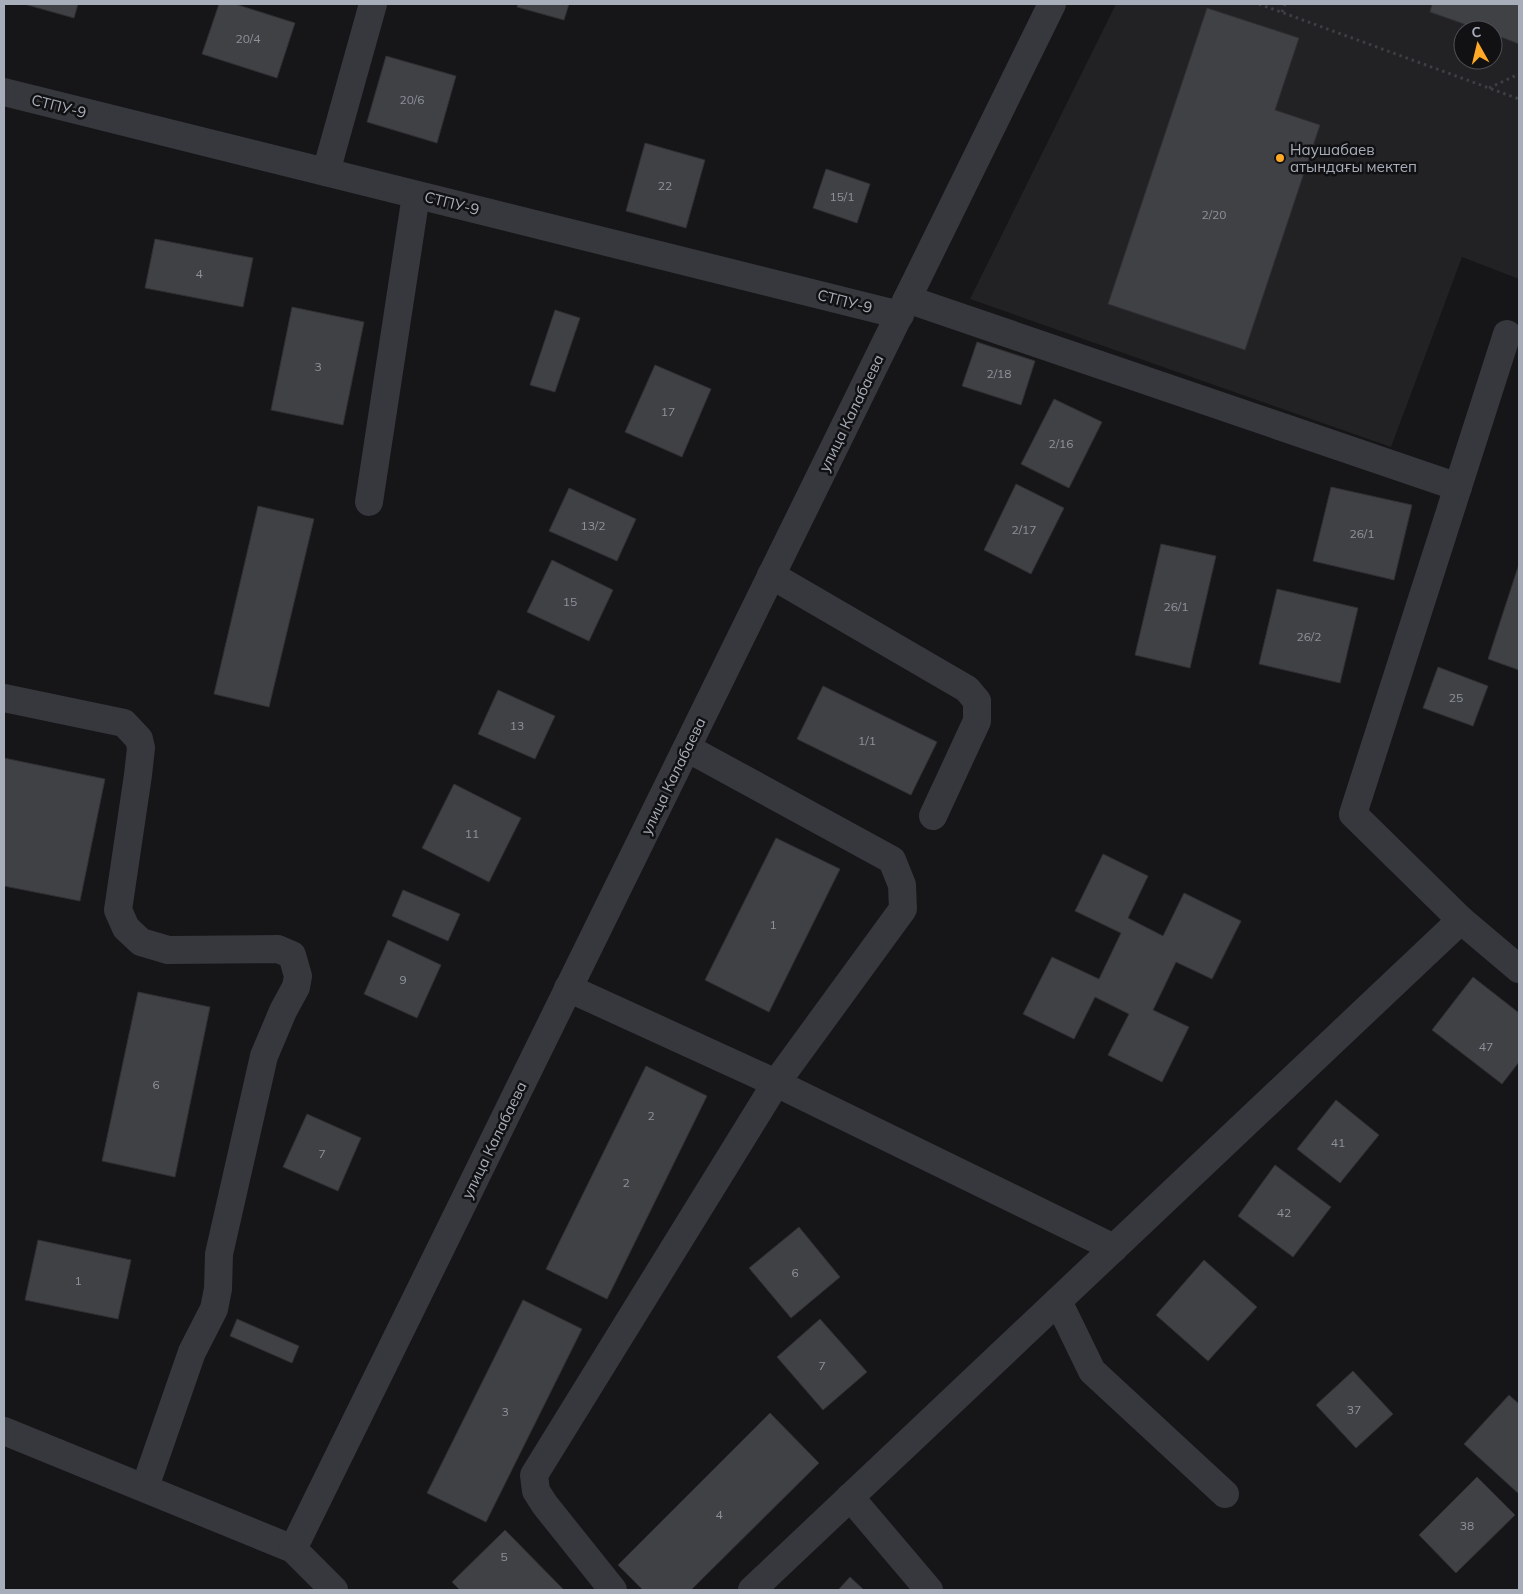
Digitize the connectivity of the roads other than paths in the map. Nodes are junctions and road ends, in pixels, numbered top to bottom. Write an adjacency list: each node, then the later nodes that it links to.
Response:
1 (373, 4): 4 (street)
2 (1052, 4): 6 (street, улица Калабаева)
3 (4, 92): 4 (street, СТПУ-9)
4 (326, 172): 5 (street, СТПУ-9)
5 (416, 195): 6 (street, СТПУ-9); 9 (street)
6 (904, 307): 8 (street, СТПУ-9); 10 (street, улица Калабаева)
7 (1507, 334): 8 (street)
8 (1458, 487): 14 (street)
9 (369, 502)
10 (772, 575): 12 (street, улица Калабаева); 13 (street)
11 (4, 698): 21 (street)
12 (687, 748): 16 (street, улица Калабаева); 17 (street)
13 (933, 816)
14 (1462, 920): 15 (street); 18 (street)
15 (1519, 969)
16 (568, 988): 17 (street); 24 (street, улица Калабаева)
17 (776, 1084): 18 (street); 26 (street)
18 (1114, 1248): 19 (street)
19 (1058, 1301): 22 (street); 23 (street)
20 (4, 1431): 21 (street)
21 (145, 1487): 24 (street)
22 (1224, 1494)
23 (850, 1497): 27 (street); 28 (street)
24 (293, 1549): 25 (street)
25 (334, 1590)
26 (613, 1590)
27 (752, 1590)
28 (930, 1590)

